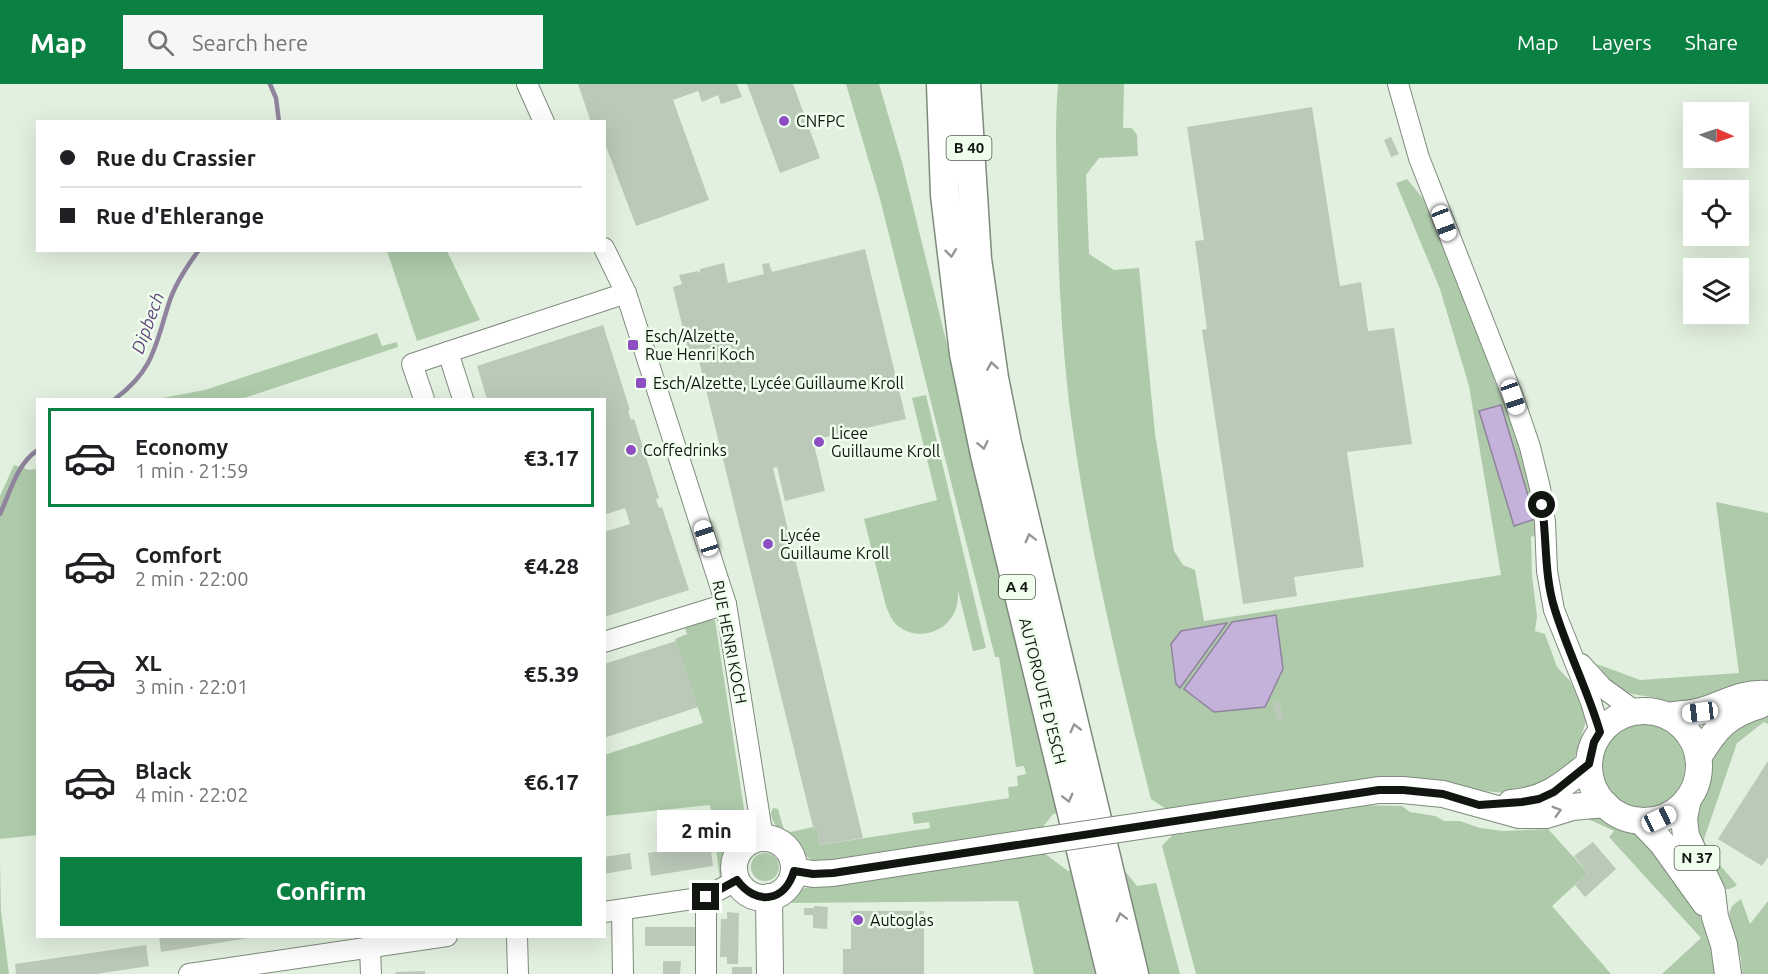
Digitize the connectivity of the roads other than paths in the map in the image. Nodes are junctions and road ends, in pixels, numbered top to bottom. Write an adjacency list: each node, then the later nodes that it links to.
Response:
1 (527, 84): 7 (street)
2 (927, 84): 8 (highway, A 4)
3 (941, 84): 8 (highway, B 40)
4 (966, 84): 9 (highway, B 40)
5 (982, 84): 9 (highway, A 4)
6 (1398, 84): 17 (street)
7 (543, 120)
8 (945, 195): 45 (highway, AUTOROUTE D'ESCH / A 4, one-way to 45)
9 (973, 211): 46 (highway, AUTOROUTE D'ESCH / A 4, one-way to 9)
10 (606, 252): 11 (street, RUE HENRI KOCH)
11 (626, 293): 12 (street); 15 (street, RUE HENRI KOCH)
12 (448, 352): 13 (street); 14 (street)
13 (424, 398)
14 (463, 398)
15 (726, 604): 16 (street); 29 (street, RUE HENRI KOCH)
16 (606, 641)
17 (1569, 645): 20 (street); 22 (street)
18 (1768, 694): 21 (main road)
19 (1768, 702): 23 (main road)
20 (1635, 711): 21 (main road); 22 (main road)
21 (1668, 716): 23 (main road)
22 (1600, 732): 24 (main road)
23 (1699, 756): 25 (main road)
24 (1589, 764): 26 (main road); 27 (main road)
25 (1688, 799): 28 (main road); 35 (main road, N 37)
26 (1605, 804): 27 (main road, one-way to 26); 28 (main road)
27 (1479, 805): 30 (main road, bridge)
28 (1641, 821): 35 (main road, N 37)
29 (763, 838): 30 (main road); 31 (main road)
30 (794, 871): 33 (main road)
31 (737, 880): 32 (street); 33 (main road)
32 (706, 897): 34 (street); 43 (street)
33 (769, 897): 44 (main road)
34 (613, 911): 42 (street)
35 (1715, 917): 47 (main road, N 37)
36 (433, 938): 38 (street)
37 (517, 938): 41 (street)
38 (370, 947): 39 (street); 40 (street)
39 (189, 974)
40 (371, 974)
41 (518, 974)
42 (623, 974)
43 (706, 974)
44 (770, 974)
45 (1111, 974)
46 (1134, 974)
47 (1728, 974)

